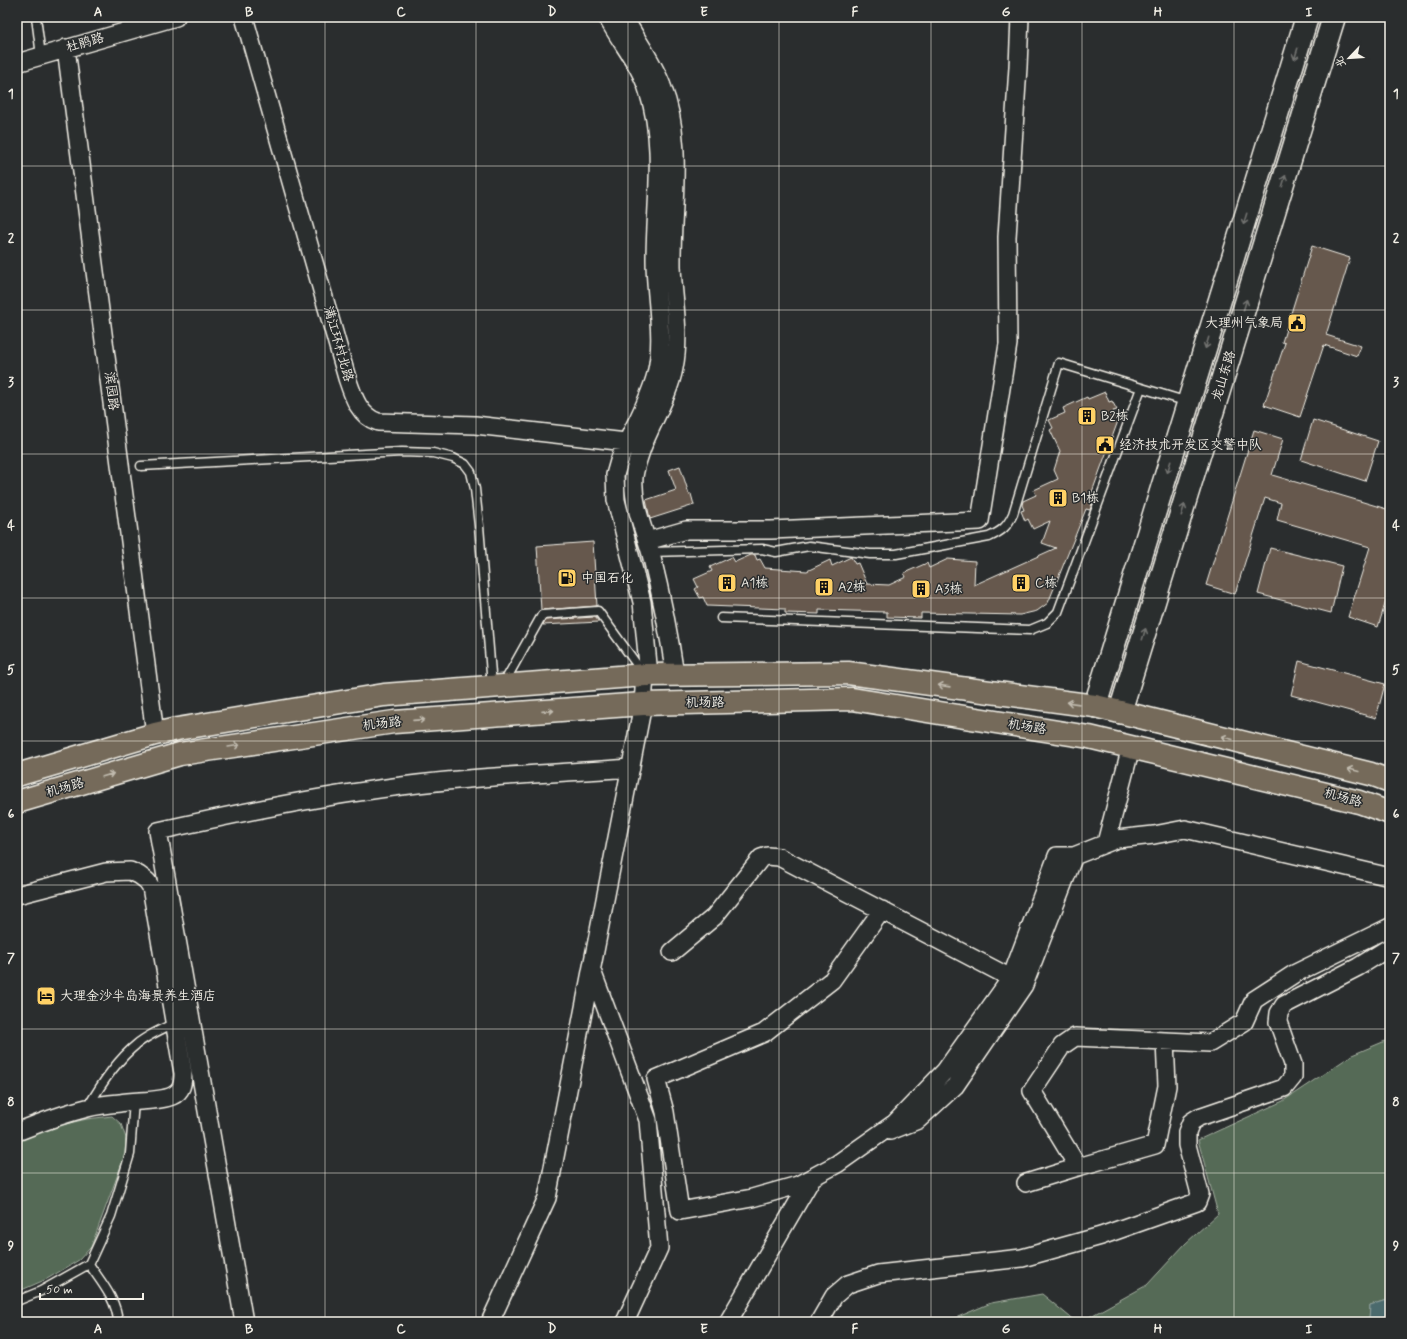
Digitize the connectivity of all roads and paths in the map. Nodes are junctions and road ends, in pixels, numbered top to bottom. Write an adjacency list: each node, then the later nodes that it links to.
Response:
1 (36, 17): 10 (lane)
2 (176, 17): 9 (street, 杜鹃路)
3 (244, 17): 14 (street, 满江环村北路)
4 (607, 17): 14 (street)
5 (624, 17): 16 (street)
6 (1020, 17): 16 (street)
7 (1308, 17): 13 (main road, 龙山东路, one-way to 13)
8 (1334, 17): 19 (main road, 龙山东路, one-way to 8)
9 (66, 48): 10 (street, 杜鹃路); 26 (street, 滨园路)
10 (41, 56): 11 (street, 杜鹃路)
11 (17, 63)
12 (1140, 388): 13 (lane); 16 (lane); 17 (lane)
13 (1189, 403): 18 (main road, 龙山东路, one-way to 18)
14 (626, 442): 21 (street)
15 (141, 466): 22 (lane)
16 (649, 547): 20 (street)
17 (722, 618)
18 (1112, 654): 19 (main road); 24 (main road, 龙山东路)
19 (1136, 662): 25 (main road, 龙山东路)
20 (675, 674): 21 (main road, 机场路); 24 (main road, 机场路, one-way to 20)
21 (647, 675): 22 (main road, 机场路); 22 (lane); 23 (street)
22 (498, 686): 26 (main road, 机场路)
23 (643, 704): 27 (main road, 机场路); 28 (street); 31 (main road, 机场路, one-way to 23)
24 (1095, 706): 25 (main road, 机场路)
25 (1120, 712): 30 (main road, 机场路, one-way to 25)
26 (155, 734): 29 (main road, 机场路)
27 (1131, 747): 32 (main road, 机场路); 33 (street)
28 (631, 768): 41 (street); 55 (street)
29 (17, 774)
30 (1390, 781)
31 (17, 802)
32 (1390, 813)
33 (1106, 843): 34 (street); 35 (street)
34 (1074, 856): 42 (street); 48 (street)
35 (1390, 877)
36 (17, 896): 43 (street)
37 (882, 910): 40 (street); 42 (street); 50 (street)
38 (1390, 927): 44 (street)
39 (1390, 947): 59 (street)
40 (672, 952)
41 (592, 970): 56 (street); 57 (street)
42 (1011, 978): 48 (street)
43 (175, 1023): 45 (street); 46 (lane)
44 (1165, 1041): 49 (street); 49 (street)
45 (134, 1101): 46 (street); 52 (lane)
46 (88, 1108): 47 (street)
47 (17, 1132)
48 (875, 1137): 50 (street)
49 (1078, 1167): 51 (street)
50 (812, 1178): 58 (street)
51 (1026, 1183)
52 (89, 1264): 53 (lane); 54 (lane)
53 (17, 1301)
54 (118, 1322)
55 (244, 1322)
56 (490, 1322)
57 (625, 1322)
58 (728, 1322)
59 (819, 1322)

